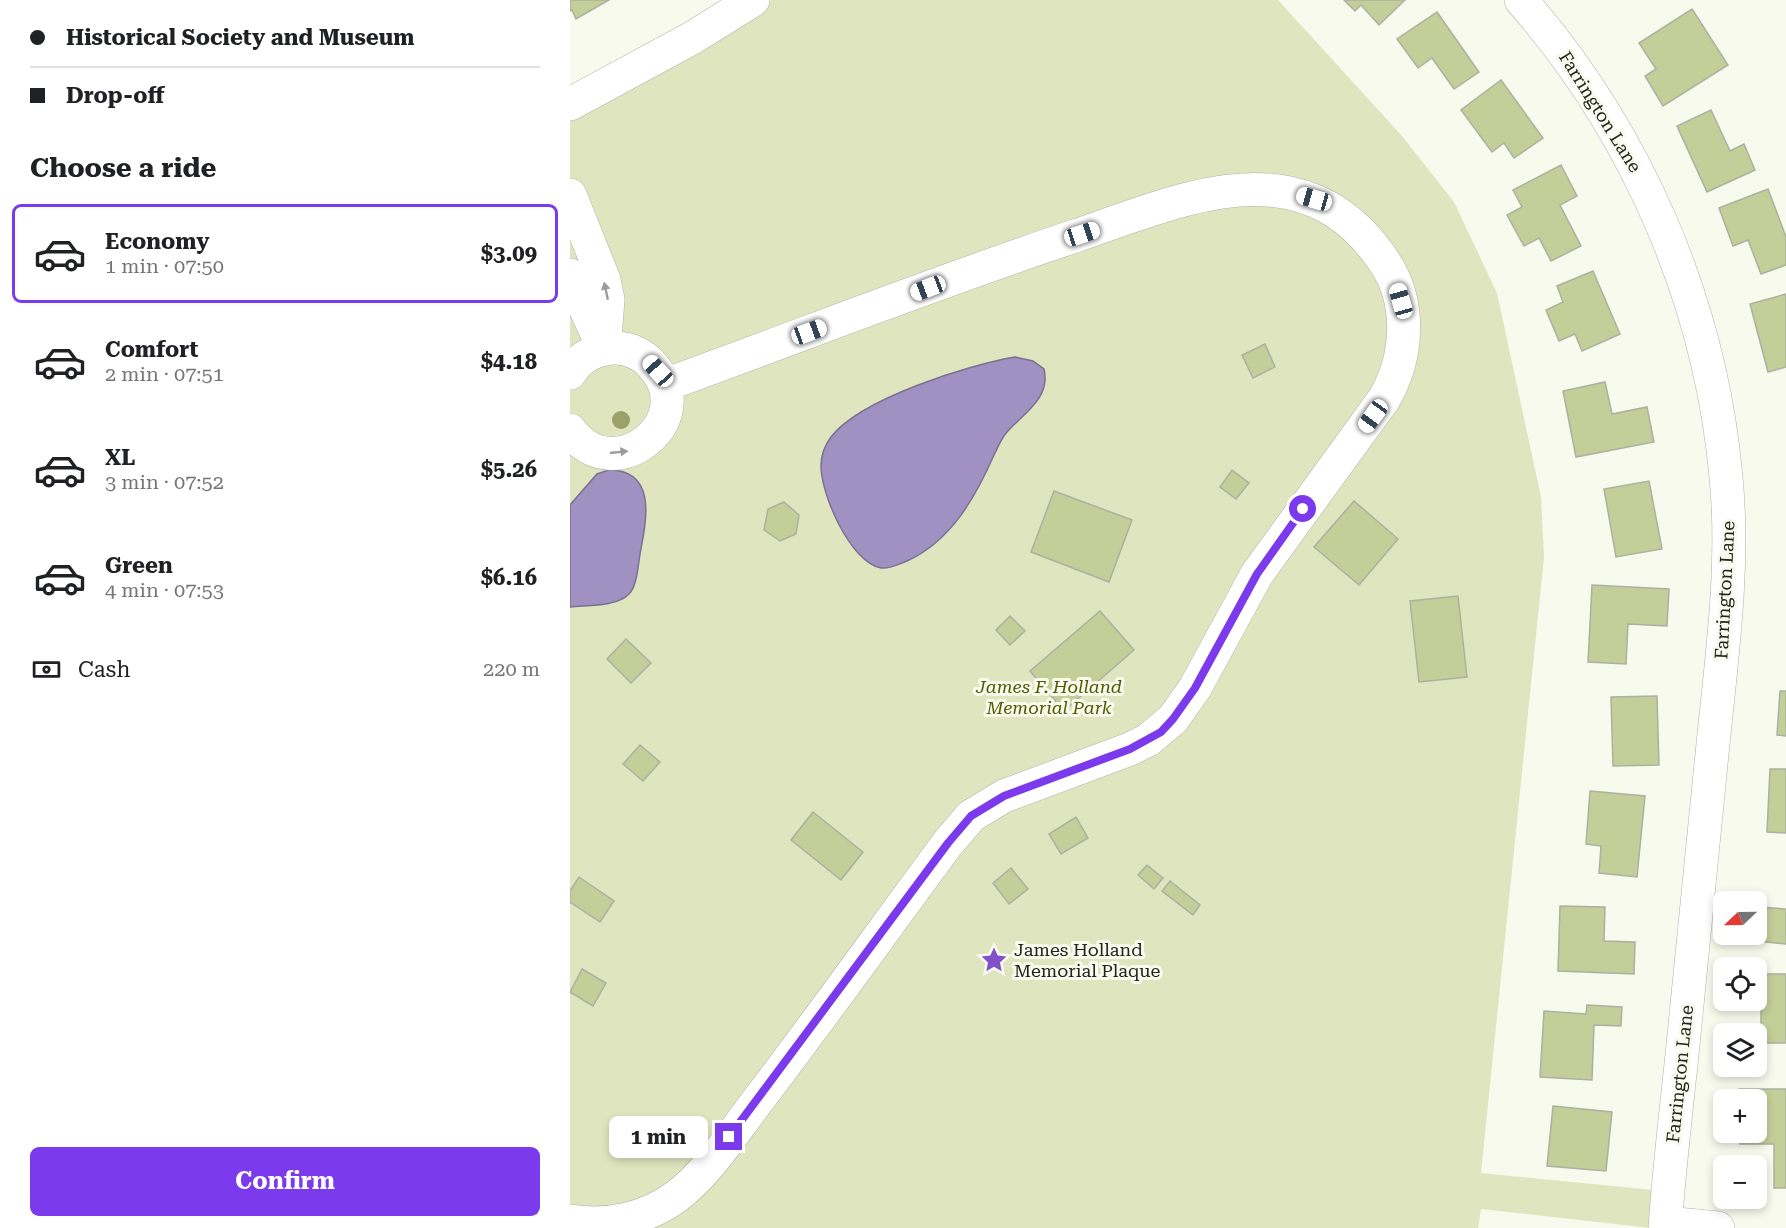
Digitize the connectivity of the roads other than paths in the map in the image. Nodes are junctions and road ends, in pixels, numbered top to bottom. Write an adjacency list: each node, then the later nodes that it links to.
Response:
1 (753, 0): 3 (street)
2 (1521, 0): 11 (street, Farrington Lane)
3 (570, 104)
4 (570, 195): 6 (street, one-way to 4)
5 (570, 275): 6 (street)
6 (604, 349): 7 (street); 8 (street)
7 (570, 373)
8 (665, 385): 9 (street, one-way to 8); 10 (street)
9 (572, 437)
10 (570, 1221)
11 (1665, 1226): 12 (street)
12 (1718, 1228)

